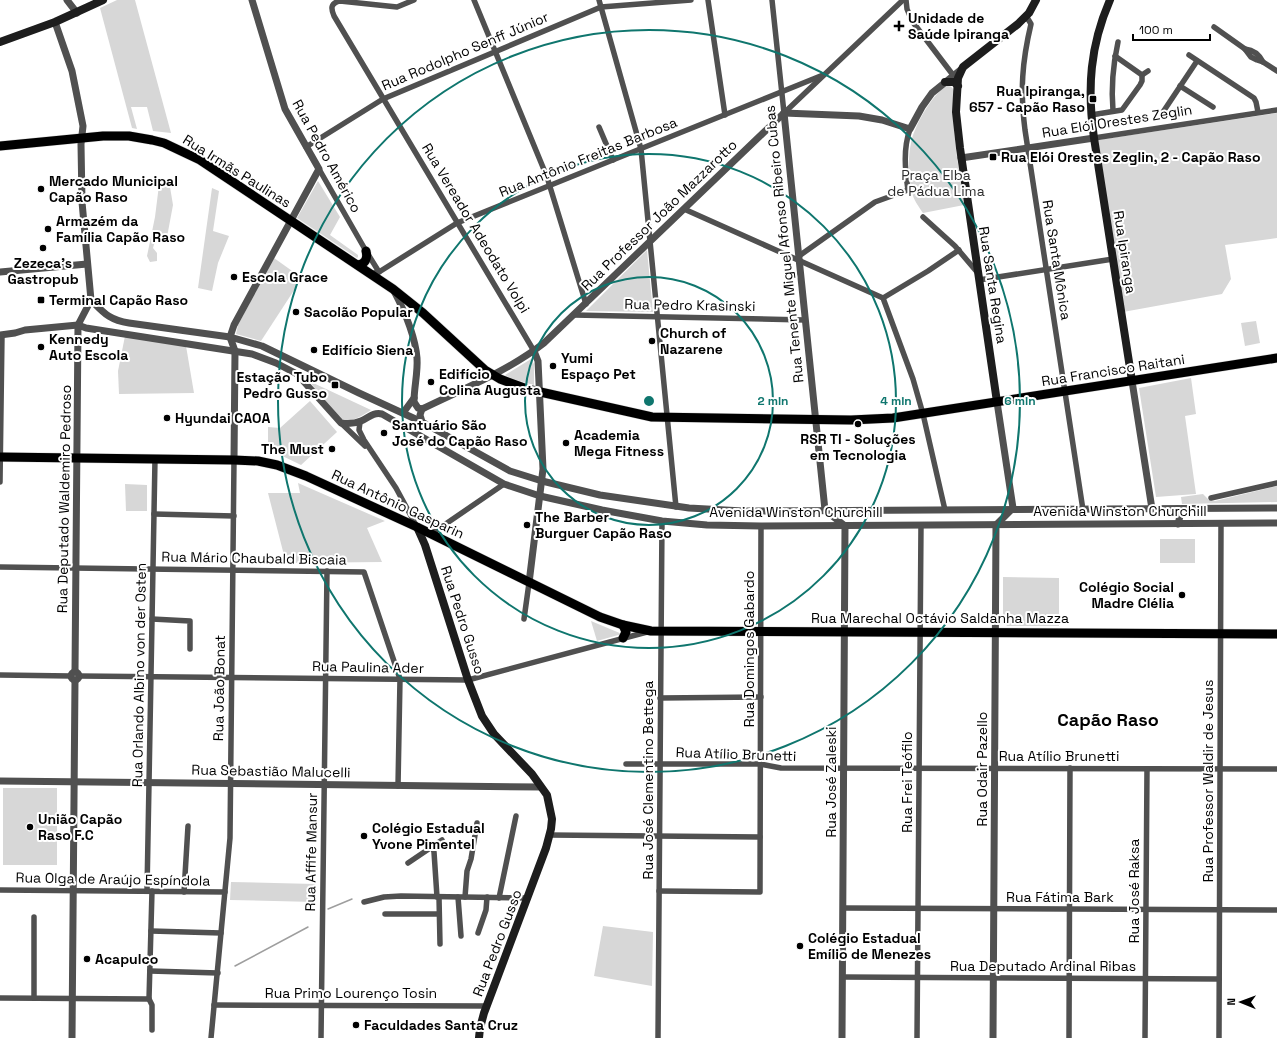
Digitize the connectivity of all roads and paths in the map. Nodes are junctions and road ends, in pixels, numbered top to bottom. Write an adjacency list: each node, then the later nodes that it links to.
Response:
1 (67, 0): 16 (street)
2 (103, 0): 16 (main road)
3 (252, 0): 50 (street, Rua Pedro Américo)
4 (397, 0): 14 (street)
5 (414, 0): 14 (street)
6 (474, 0): 22 (street)
7 (599, 0): 15 (street)
8 (692, 0): 15 (street, Rua Rodolpho Senff Júnior)
9 (708, 0): 43 (street)
10 (772, 0): 35 (street, Rua Tenente Miguel Afonso Ribeiro Cubas)
11 (904, 0): 29 (street, Rua Professor João Mazzarotto); 30 (street)
12 (1036, 0): 17 (main road)
13 (1110, 0): 44 (main road, Rua Ipiranga)
14 (397, 6): 36 (street, Rua Vereador Adeodato Volpi)
15 (602, 7): 22 (street, Rua Rodolpho Senff Júnior); 52 (street)
16 (77, 13): 18 (main road)
17 (1023, 19): 26 (main road); 51 (street, Rua Santa Mônica)
18 (56, 22): 20 (main road); 47 (street)
19 (1214, 27): 28 (street)
20 (0, 42)
21 (1118, 42): 24 (street)
22 (495, 52): 36 (street, Rua Rodolpho Senff Júnior); 56 (street)
23 (1188, 55): 25 (street)
24 (1115, 56): 31 (street); 39 (street)
25 (1197, 61): 34 (street); 41 (street)
26 (964, 67): 30 (street); 33 (main road, Rua Santa Regina)
27 (1148, 71): 31 (street)
28 (1277, 71)
29 (823, 75): 35 (street, Rua Antônio Freitas Barbosa); 42 (street, Rua Professor João Mazzarotto)
30 (953, 75): 32 (street)
31 (1142, 76): 39 (street)
32 (945, 82): 33 (main road); 46 (street)
33 (958, 86): 53 (main road, Rua Santa Regina)
34 (1180, 86): 37 (street); 40 (street)
35 (782, 92): 42 (street, Rua Tenente Miguel Afonso Ribeiro Cubas); 43 (street, Rua Antônio Freitas Barbosa)
36 (383, 98): 50 (street, Rua Rodolpho Senff Júnior); 60 (street, Rua Vereador Adeodato Volpi)
37 (1213, 107)
38 (1277, 110): 41 (street, Rua Elói Orestes Zeglin)
39 (1113, 112): 44 (street)
40 (1163, 112)
41 (1258, 112): 48 (street, Rua Elói Orestes Zeglin)
42 (784, 113): 46 (street); 57 (street, Rua Professor João Mazzarotto); 64 (street, Rua Tenente Miguel Afonso Ribeiro Cubas)
43 (725, 115): 52 (street, Rua Antônio Freitas Barbosa)
44 (1091, 115): 48 (main road, Rua Ipiranga)
45 (599, 126): 54 (street)
46 (910, 128): 64 (street)
47 (82, 138): 49 (main road, Rua Irmãs Paulinas); 59 (main road, Rua Irmãs Paulinas); 67 (street)
48 (1094, 138): 51 (street, Rua Elói Orestes Zeglin); 65 (main road, Rua Ipiranga)
49 (0, 146)
50 (306, 147): 55 (street, Rua Pedro Américo)
51 (1028, 148): 53 (street, Rua Elói Orestes Zeglin); 69 (street, Rua Santa Mônica)
52 (641, 149): 54 (street, Rua Antônio Freitas Barbosa); 61 (street)
53 (961, 158): 66 (main road, Rua Santa Regina)
54 (613, 160): 56 (street, Rua Antônio Freitas Barbosa)
55 (319, 169): 59 (street); 63 (street, Rua Pedro Américo)
56 (550, 186): 60 (street, Rua Antônio Freitas Barbosa); 77 (street)
57 (684, 209): 61 (street, Rua Professor João Mazzarotto); 64 (street)
58 (923, 217): 62 (street)
59 (290, 221): 68 (main road, Rua Irmãs Paulinas); 83 (street)
60 (457, 223): 71 (street, Rua Antônio Freitas Barbosa); 85 (street, Rua Vereador Adeodato Volpi)
61 (650, 242): 77 (street, Rua Professor João Mazzarotto); 79 (street)
62 (959, 250): 66 (street); 75 (street)
63 (366, 252): 68 (main road); 71 (street, Rua Pedro Américo)
64 (799, 258): 75 (street); 80 (street, Rua Tenente Miguel Afonso Ribeiro Cubas)
65 (1113, 259): 69 (street); 88 (main road, Rua Ipiranga)
66 (972, 260): 73 (main road, Rua Santa Regina)
67 (87, 264): 70 (street); 76 (street)
68 (358, 265): 72 (main road, Rua Irmãs Paulinas)
69 (1046, 270): 73 (street); 89 (street, Rua Santa Mônica)
70 (0, 272)
71 (379, 272): 72 (street, Rua Antônio Freitas Barbosa)
72 (370, 274): 74 (main road, Rua Irmãs Paulinas)
73 (979, 277): 92 (main road, Rua Santa Regina)
74 (393, 289): 87 (main road, Rua Francisco Raitani); 91 (street)
75 (883, 298): 95 (street)
76 (91, 300): 81 (street); 83 (street, Avenida Winston Churchill)
77 (586, 304): 78 (street, Rua Professor João Mazzarotto)
78 (574, 315): 79 (street, Rua Pedro Krasinski); 85 (street, Rua Professor João Mazzarotto)
79 (657, 317): 80 (street, Rua Pedro Krasinski); 96 (street)
80 (805, 320): 97 (street, Rua Tenente Miguel Afonso Ribeiro Cubas)
81 (78, 325): 82 (street); 84 (street); 103 (street, Rua Deputado Waldemiro Pedroso)
82 (1, 334): 102 (street)
83 (230, 338): 84 (street, Rua João Bonat); 94 (street, Avenida Winston Churchill)
84 (235, 351): 100 (street, Rua Pedro Gusso); 105 (street, Rua João Bonat)
85 (534, 351): 87 (street, Rua Professor João Mazzarotto); 90 (street, Rua Vereador Adeodato Volpi)
86 (1277, 358): 88 (main road, Rua Francisco Raitani)
87 (492, 375): 90 (main road, Rua Francisco Raitani); 93 (street, Rua Professor João Mazzarotto)
88 (1132, 381): 89 (main road, Rua Francisco Raitani); 117 (street, Rua Ipiranga)
89 (1065, 391): 92 (main road, Rua Francisco Raitani); 121 (street, Rua Santa Mônica)
90 (539, 392): 96 (main road, Rua Francisco Raitani); 107 (street, Rua Vereador Adeodato Volpi)
91 (414, 398): 93 (street); 94 (street)
92 (997, 402): 95 (main road, Rua Francisco Raitani); 116 (street, Rua Santa Regina)
93 (422, 409): 99 (street)
94 (403, 413): 99 (street, Avenida Winston Churchill)
95 (923, 414): 97 (main road, Rua Francisco Raitani); 120 (street)
96 (667, 418): 97 (main road, Rua Francisco Raitani); 114 (street)
97 (816, 419): 119 (street, Rua Tenente Miguel Afonso Ribeiro Cubas)
98 (360, 422): 100 (street, Avenida Winston Churchill); 101 (street, Rua Pedro Gusso); 106 (street, Avenida Winston Churchill)
99 (422, 422): 107 (street, Avenida Winston Churchill)
100 (341, 423): 101 (street, Rua Pedro Gusso)
101 (371, 451): 132 (street, Rua Pedro Gusso)
102 (0, 457): 103 (main road, Rua Antônio Gasparin); 108 (street)
103 (77, 458): 104 (main road, Rua Antônio Gasparin); 135 (street, Rua Deputado Waldemiro Pedroso)
104 (155, 459): 105 (main road, Rua Antônio Gasparin); 122 (street, Rua Orlando Albino von der Osten)
105 (234, 460): 123 (street, Rua João Bonat); 132 (main road, Rua Antônio Gasparin)
106 (492, 477): 110 (street, Avenida Winston Churchill); 111 (street)
107 (542, 481): 112 (street, Rua Vereador Adeodato Volpi); 114 (street, Avenida Winston Churchill)
108 (0, 482)
109 (1277, 483): 113 (street)
110 (504, 484): 111 (street); 112 (street, Avenida Winston Churchill)
111 (492, 492): 133 (street)
112 (540, 496): 124 (street, Avenida Winston Churchill); 139 (street, Rua Vereador Adeodato Volpi)
113 (1211, 498)
114 (676, 507): 119 (street, Avenida Winston Churchill)
115 (1277, 508): 118 (street, Avenida Winston Churchill)
116 (1012, 509): 120 (street, Avenida Winston Churchill); 121 (street, Avenida Winston Churchill); 129 (street)
117 (1152, 509): 118 (street, Avenida Winston Churchill); 121 (street, Avenida Winston Churchill)
118 (1177, 509): 126 (street)
119 (825, 510): 120 (street, Avenida Winston Churchill); 131 (street)
120 (945, 510)
121 (1083, 510)
122 (154, 514): 123 (street); 136 (street, Rua Orlando Albino von der Osten)
123 (234, 516): 137 (street, Rua João Bonat)
124 (662, 521): 130 (street, Avenida Winston Churchill); 143 (street, Rua José Clementino Bettega)
125 (1277, 523): 127 (street, Avenida Winston Churchill)
126 (1178, 524): 127 (street, Avenida Winston Churchill); 129 (street, Avenida Winston Churchill)
127 (1221, 524): 148 (street, Rua Professor Waldir de Jesus)
128 (921, 525): 129 (street, Avenida Winston Churchill); 131 (street, Avenida Winston Churchill); 146 (street, Rua Frei Teófilo)
129 (996, 525): 147 (street, Rua Odair Pazello)
130 (761, 526): 131 (street, Avenida Winston Churchill); 144 (street, Rua Domingos Gabardo)
131 (845, 526): 145 (street, Rua José Zaleski)
132 (417, 527): 133 (main road, Rua Antônio Gasparin); 158 (main road, Rua Pedro Gusso)
133 (431, 534): 139 (main road, Rua Antônio Gasparin)
134 (0, 567): 135 (street, Rua Mário Chaubald Biscaia)
135 (76, 568): 136 (street, Rua Mário Chaubald Biscaia); 153 (street, Rua Deputado Waldemiro Pedroso)
136 (153, 569): 137 (street, Rua Mário Chaubald Biscaia); 140 (street, Rua Orlando Albino von der Osten)
137 (233, 570): 138 (street, Rua Mário Chaubald Biscaia); 155 (street, Rua João Bonat)
138 (327, 571): 156 (street, Rua Affife Mansur); 157 (street, Rua Mário Chaubald Biscaia)
139 (529, 583): 141 (street); 142 (main road, Rua Antônio Gasparin)
140 (152, 619): 151 (street); 154 (street, Rua Orlando Albino von der Osten)
141 (524, 620)
142 (622, 625): 143 (main road, Rua Antônio Gasparin); 150 (main road)
143 (656, 631): 144 (main road, Rua Marechal Octávio Saldanha Mazza); 150 (street, Rua Paulina Ader); 160 (street, Rua José Clementino Bettega)
144 (761, 631): 145 (main road, Rua Marechal Octávio Saldanha Mazza); 159 (street, Rua Domingos Gabardo)
145 (845, 632): 146 (main road, Rua Marechal Octávio Saldanha Mazza); 164 (street, Rua José Zaleski)
146 (920, 632): 147 (main road, Rua Marechal Octávio Saldanha Mazza); 165 (street, Rua Frei Teófilo)
147 (996, 632): 148 (main road, Rua Marechal Octávio Saldanha Mazza); 166 (street, Rua Odair Pazello)
148 (1220, 633): 149 (main road, Rua Marechal Octávio Saldanha Mazza); 169 (street, Rua Professor Waldir de Jesus)
149 (1277, 634)
150 (624, 638): 158 (street, Rua Paulina Ader)
151 (190, 649)
152 (0, 676): 153 (street, Rua Paulina Ader)
153 (75, 676): 154 (street, Rua Paulina Ader); 172 (street, Rua Deputado Waldemiro Pedroso)
154 (151, 677): 155 (street, Rua Paulina Ader); 173 (street, Rua Orlando Albino von der Osten)
155 (232, 678): 156 (street, Rua Paulina Ader); 174 (street, Rua João Bonat)
156 (325, 678): 157 (street, Rua Paulina Ader); 175 (street, Rua Affife Mansur)
157 (400, 679): 158 (street, Rua Paulina Ader); 176 (street)
158 (468, 680): 177 (main road, Rua Pedro Gusso)
159 (761, 697): 160 (street); 163 (street, Rua Domingos Gabardo)
160 (660, 698): 162 (street, Rua José Clementino Bettega)
161 (626, 764): 162 (street, Rua Atílio Brunetti)
162 (660, 764): 163 (street, Rua Atílio Brunetti); 182 (street, Rua José Clementino Bettega)
163 (760, 764): 164 (street, Rua Atílio Brunetti); 183 (street, Rua Domingos Gabardo)
164 (844, 768): 165 (street, Rua Atílio Brunetti); 200 (street, Rua José Zaleski)
165 (919, 768): 166 (street, Rua Atílio Brunetti); 201 (street, Rua Frei Teófilo)
166 (995, 768): 167 (street, Rua Atílio Brunetti); 202 (street, Rua Odair Pazello)
167 (1070, 768): 168 (street, Rua Atílio Brunetti); 203 (street)
168 (1147, 769): 169 (street, Rua Atílio Brunetti); 204 (street, Rua José Raksa)
169 (1220, 769): 170 (street, Rua Atílio Brunetti); 205 (street, Rua Professor Waldir de Jesus)
170 (1277, 769)
171 (0, 781): 172 (street, Rua Sebastião Malucelli)
172 (74, 782): 173 (street, Rua Sebastião Malucelli); 188 (street, Rua Deputado Waldemiro Pedroso)
173 (149, 783): 174 (street, Rua Sebastião Malucelli); 189 (street, Rua Orlando Albino von der Osten)
174 (231, 784): 175 (street, Rua Sebastião Malucelli); 192 (street, Rua João Bonat)
175 (324, 785): 176 (street, Rua Sebastião Malucelli); 228 (street, Rua Affife Mansur)
176 (398, 786): 177 (street, Rua Sebastião Malucelli)
177 (541, 787): 181 (main road, Rua Pedro Gusso)
178 (516, 816): 197 (street)
179 (478, 824): 195 (street)
180 (188, 826): 191 (street)
181 (549, 835): 182 (street); 198 (main road, Rua Pedro Gusso)
182 (659, 836): 183 (street); 190 (street, Rua José Clementino Bettega)
183 (760, 837): 190 (street, Rua Domingos Gabardo)
184 (442, 840): 185 (street)
185 (432, 846): 186 (street); 193 (street)
186 (408, 863)
187 (0, 890): 188 (street, Rua Olga de Araújo Espíndola)
188 (73, 891): 189 (street, Rua Olga de Araújo Espíndola); 225 (street, Rua Deputado Waldemiro Pedroso)
189 (150, 891): 191 (street, Rua Olga de Araújo Espíndola); 210 (street, Rua Orlando Albino von der Osten)
190 (659, 891): 235 (street, Rua José Clementino Bettega)
191 (184, 892): 192 (street, Rua Olga de Araújo Espíndola)
192 (225, 892): 211 (street, Rua João Bonat)
193 (438, 897): 194 (street); 199 (street); 208 (street)
194 (458, 897): 195 (street); 213 (street)
195 (465, 897): 196 (street)
196 (487, 897): 197 (street); 212 (street)
197 (499, 898): 198 (street)
198 (528, 898): 229 (main road, Rua Pedro Gusso)
199 (364, 902)
200 (843, 908): 201 (street, Rua Fátima Bark); 217 (street, Rua José Zaleski)
201 (918, 908): 202 (street, Rua Fátima Bark); 218 (street, Rua Frei Teófilo)
202 (994, 908): 203 (street, Rua Fátima Bark); 219 (street, Rua Odair Pazello)
203 (1069, 909): 204 (street, Rua Fátima Bark); 220 (street)
204 (1146, 909): 205 (street, Rua Fátima Bark); 221 (street, Rua José Raksa)
205 (1219, 909): 206 (street, Rua Fátima Bark); 222 (street, Rua Professor Waldir de Jesus)
206 (1277, 910)
207 (385, 914): 208 (street)
208 (439, 914): 214 (street)
209 (34, 917): 224 (street)
210 (151, 931): 211 (street); 215 (street, Rua Orlando Albino von der Osten)
211 (221, 933): 216 (street, Rua João Bonat)
212 (478, 933)
213 (461, 936)
214 (440, 944)
215 (150, 971): 216 (street); 226 (street, Rua Orlando Albino von der Osten)
216 (218, 973): 227 (street, Rua João Bonat)
217 (843, 977): 218 (street, Rua Deputado Ardinal Ribas); 236 (street, Rua José Zaleski)
218 (917, 978): 219 (street, Rua Deputado Ardinal Ribas); 237 (street, Rua Frei Teófilo)
219 (994, 978): 220 (street, Rua Deputado Ardinal Ribas); 238 (street, Rua Odair Pazello)
220 (1069, 978): 221 (street, Rua Deputado Ardinal Ribas); 239 (street)
221 (1145, 978): 222 (street, Rua Deputado Ardinal Ribas); 240 (street, Rua José Raksa)
222 (1219, 979): 241 (street, Rua Professor Waldir de Jesus)
223 (0, 998): 224 (street)
224 (34, 998): 225 (street)
225 (72, 999): 226 (street); 231 (street, Rua Deputado Waldemiro Pedroso)
226 (149, 999): 230 (street, Rua Orlando Albino von der Osten)
227 (214, 1005): 228 (street, Rua Primo Lourenço Tosin); 232 (street, Rua João Bonat)
228 (321, 1005): 229 (street, Rua Primo Lourenço Tosin); 233 (street, Rua Affife Mansur)
229 (487, 1006): 234 (main road, Rua Pedro Gusso)
230 (152, 1030)
231 (72, 1038)
232 (211, 1038)
233 (321, 1038)
234 (479, 1038)
235 (658, 1038)
236 (842, 1038)
237 (917, 1038)
238 (993, 1038)
239 (1069, 1038)
240 (1145, 1038)
241 (1219, 1038)

